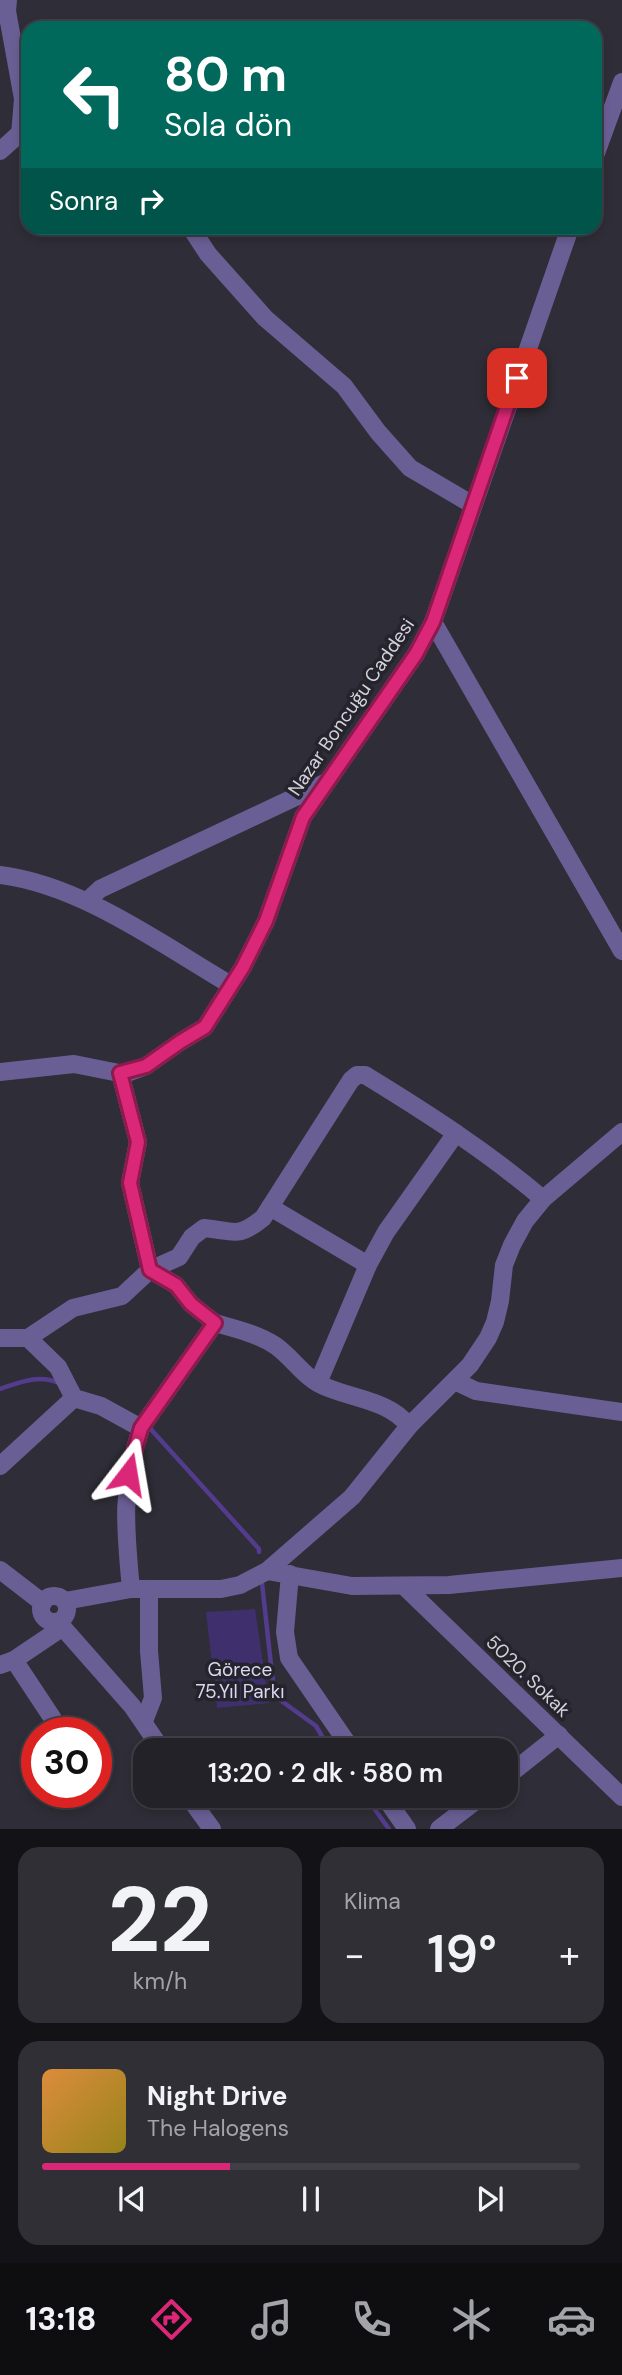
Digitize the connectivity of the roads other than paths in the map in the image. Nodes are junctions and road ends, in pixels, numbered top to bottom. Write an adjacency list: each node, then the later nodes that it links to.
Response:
1 (8, 0): 3 (street)
2 (622, 82): 5 (street)
3 (21, 88)
4 (21, 134): 6 (street)
5 (602, 137)
6 (0, 151)
7 (196, 235): 9 (street)
8 (568, 235): 9 (street, Nazar Boncuğu Caddesi)
9 (473, 505): 10 (street, Nazar Boncuğu Caddesi)
10 (433, 622): 11 (street, Nazar Boncuğu Caddesi); 14 (street)
11 (328, 782): 13 (street); 15 (street, Nazar Boncuğu Caddesi)
12 (0, 874): 13 (street)
13 (87, 901): 15 (street)
14 (622, 951)
15 (231, 985): 17 (street, Nazar Boncuğu Caddesi)
16 (0, 1072): 17 (street)
17 (120, 1073): 23 (street)
18 (622, 1132): 20 (street)
19 (456, 1133): 20 (street); 21 (street); 22 (street)
20 (543, 1199): 27 (street)
21 (270, 1207): 22 (street); 23 (street)
22 (368, 1265): 28 (street)
23 (150, 1270): 24 (street); 26 (street)
24 (215, 1323): 28 (street); 32 (street)
25 (0, 1338): 26 (street)
26 (27, 1338): 29 (street)
27 (455, 1381): 30 (street); 31 (street)
28 (318, 1383): 31 (street)
29 (70, 1390): 32 (street); 33 (street)
30 (622, 1412)
31 (410, 1426): 36 (street)
32 (141, 1428): 39 (street)
33 (0, 1466)
34 (622, 1568): 38 (street)
35 (0, 1570): 41 (street)
36 (267, 1571): 37 (street); 39 (street)
37 (290, 1574): 38 (street); 48 (street)
38 (404, 1586): 46 (street, 5020. Sokak)
39 (140, 1589): 40 (street); 45 (street)
40 (65, 1601): 41 (street); 42 (street)
41 (43, 1603): 42 (street)
42 (61, 1624): 43 (street); 45 (street)
43 (7, 1662): 44 (street)
44 (51, 1717)
45 (144, 1721): 47 (street)
46 (559, 1735): 49 (street); 50 (street, 5020. Sokak)
47 (155, 1738)
48 (344, 1738)
49 (518, 1767)
50 (622, 1797)
51 (197, 1808): 54 (street)
52 (392, 1808): 55 (street)
53 (466, 1808): 56 (street)
54 (212, 1829)
55 (407, 1829)
56 (439, 1829)

